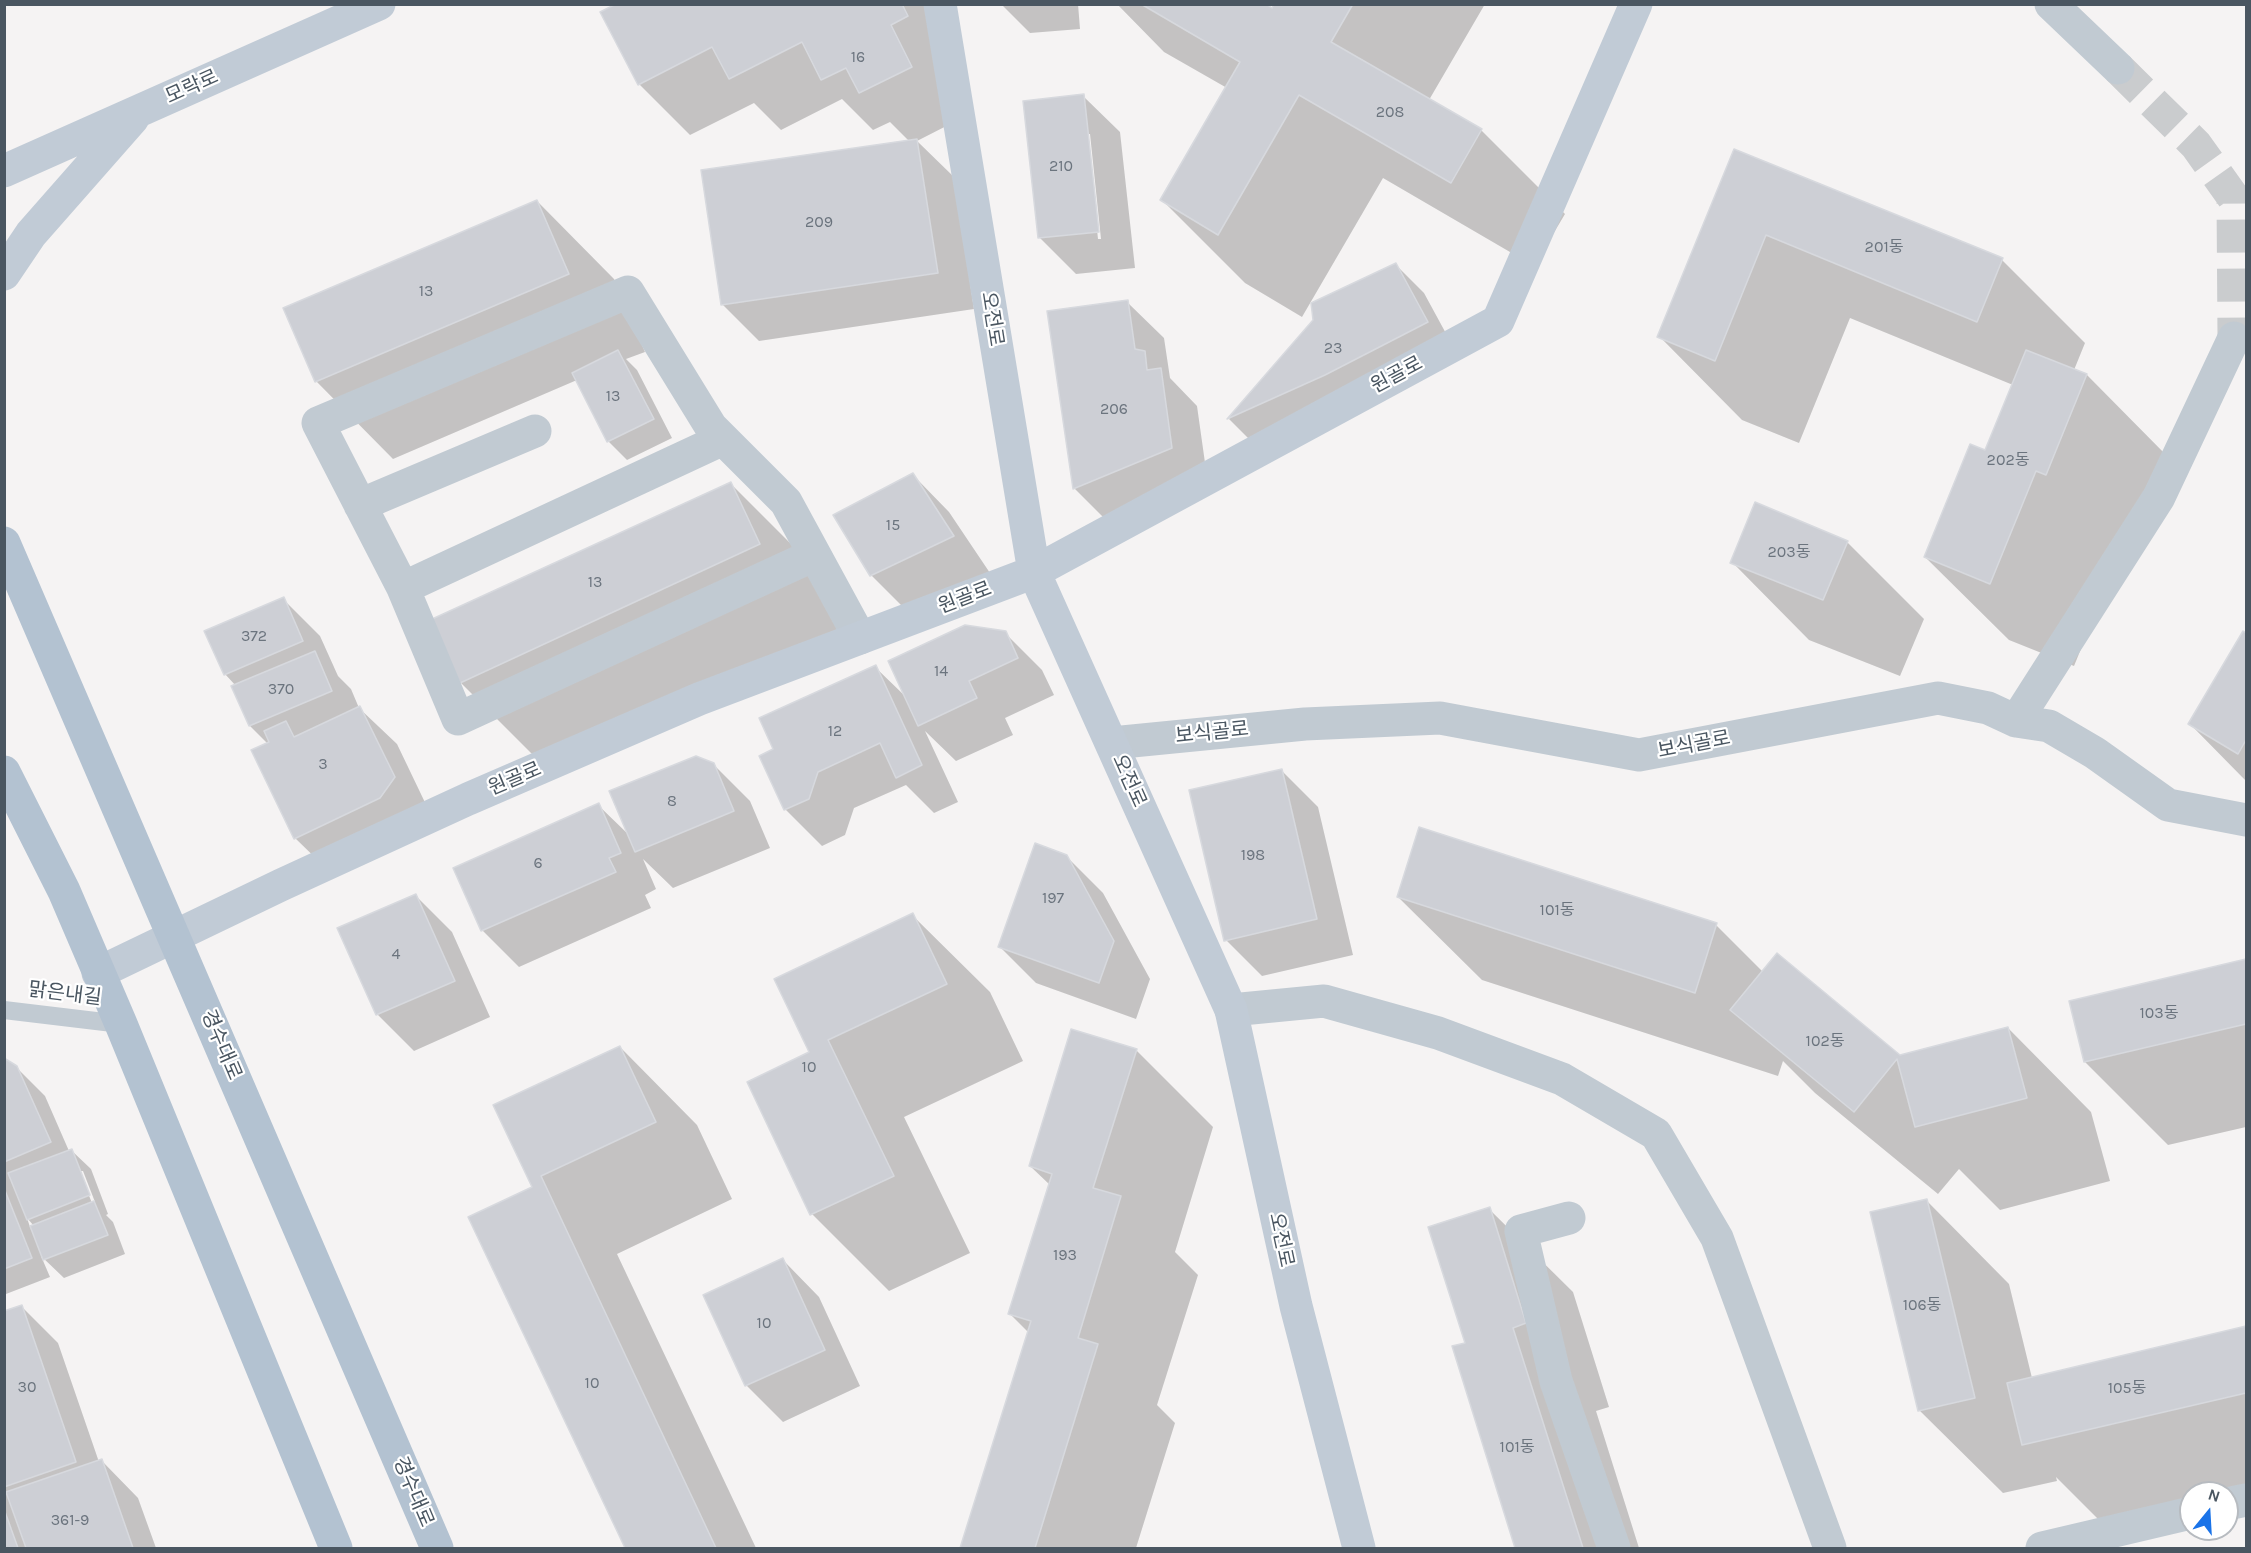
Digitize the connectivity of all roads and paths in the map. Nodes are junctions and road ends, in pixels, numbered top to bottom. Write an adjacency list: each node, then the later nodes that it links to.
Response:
1 (379, 4): 6 (street, 모락로)
2 (940, 4): 15 (street, 오전로)
3 (1636, 4): 15 (street, 원골로)
4 (2051, 4): 5 (street)
5 (2118, 68)
6 (140, 110): 7 (street, 모락로); 8 (street)
7 (4, 171)
8 (4, 274)
9 (2234, 338): 18 (street)
10 (535, 430): 12 (street)
11 (723, 439): 12 (street); 14 (street); 16 (street)
12 (360, 505): 16 (street)
13 (4, 543): 22 (main road, 경수대로)
14 (814, 555): 16 (street); 17 (street)
15 (1034, 572): 17 (street, 원골로); 19 (street, 오전로)
16 (403, 588)
17 (860, 638): 22 (street, 원골로)
18 (2016, 721): 19 (street, 보식골로); 21 (street, 보식골로)
19 (1112, 743): 25 (street, 오전로)
20 (4, 772): 23 (main road)
21 (2247, 820)
22 (175, 938): 23 (street, 원골로); 30 (main road, 경수대로)
23 (98, 973): 26 (main road)
24 (4, 1010): 26 (lane, 맑은내길)
25 (1231, 1010): 31 (street, 오전로); 33 (street)
26 (121, 1024): 29 (main road)
27 (1569, 1218): 32 (street)
28 (2179, 1516): 34 (street)
29 (336, 1548)
30 (437, 1548)
31 (1359, 1548)
32 (1614, 1548)
33 (1830, 1548)
34 (2042, 1548)

